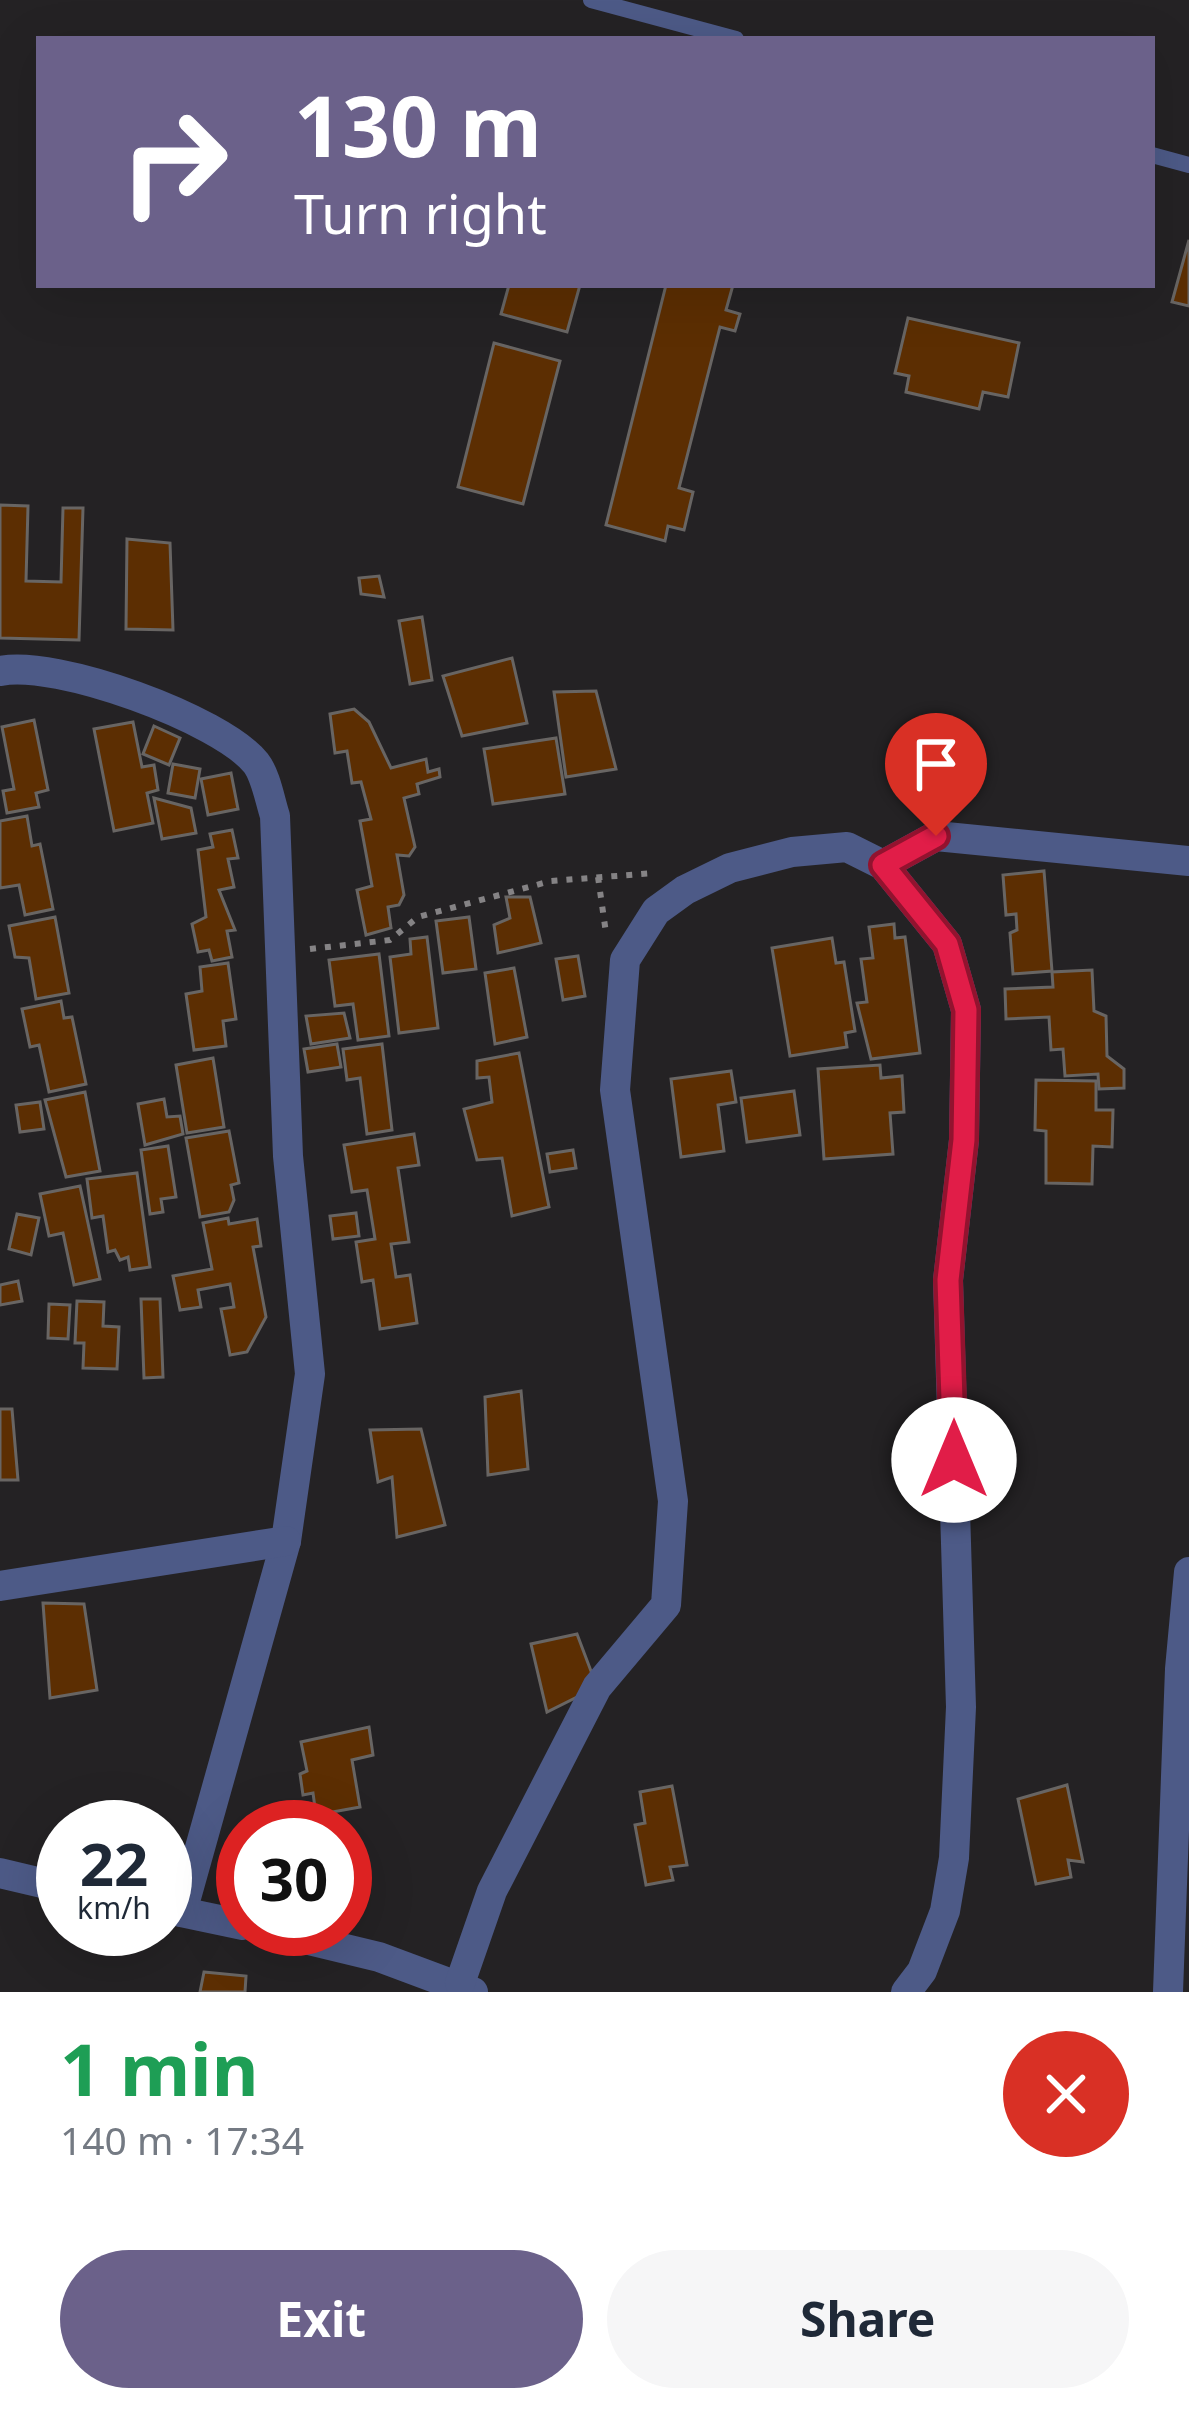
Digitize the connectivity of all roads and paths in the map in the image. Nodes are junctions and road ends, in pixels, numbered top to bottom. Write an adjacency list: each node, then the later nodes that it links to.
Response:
1 (591, 0): 2 (lane)
2 (725, 36)
3 (1155, 156): 4 (lane)
4 (1189, 165)
5 (0, 670): 10 (street)
6 (1189, 861): 7 (street)
7 (883, 865): 11 (street); 21 (street)
8 (664, 872): 9 (path)
9 (598, 877): 10 (path); 11 (path)
10 (277, 953): 12 (street)
11 (625, 960): 20 (street)
12 (286, 1541): 14 (street); 16 (street)
13 (1189, 1572): 15 (street)
14 (0, 1586)
15 (1182, 1781): 22 (street)
16 (192, 1849)
17 (0, 1873): 18 (street)
18 (36, 1882)
19 (356, 1956): 20 (street)
20 (467, 1988)
21 (906, 1992)
22 (1168, 1992)

